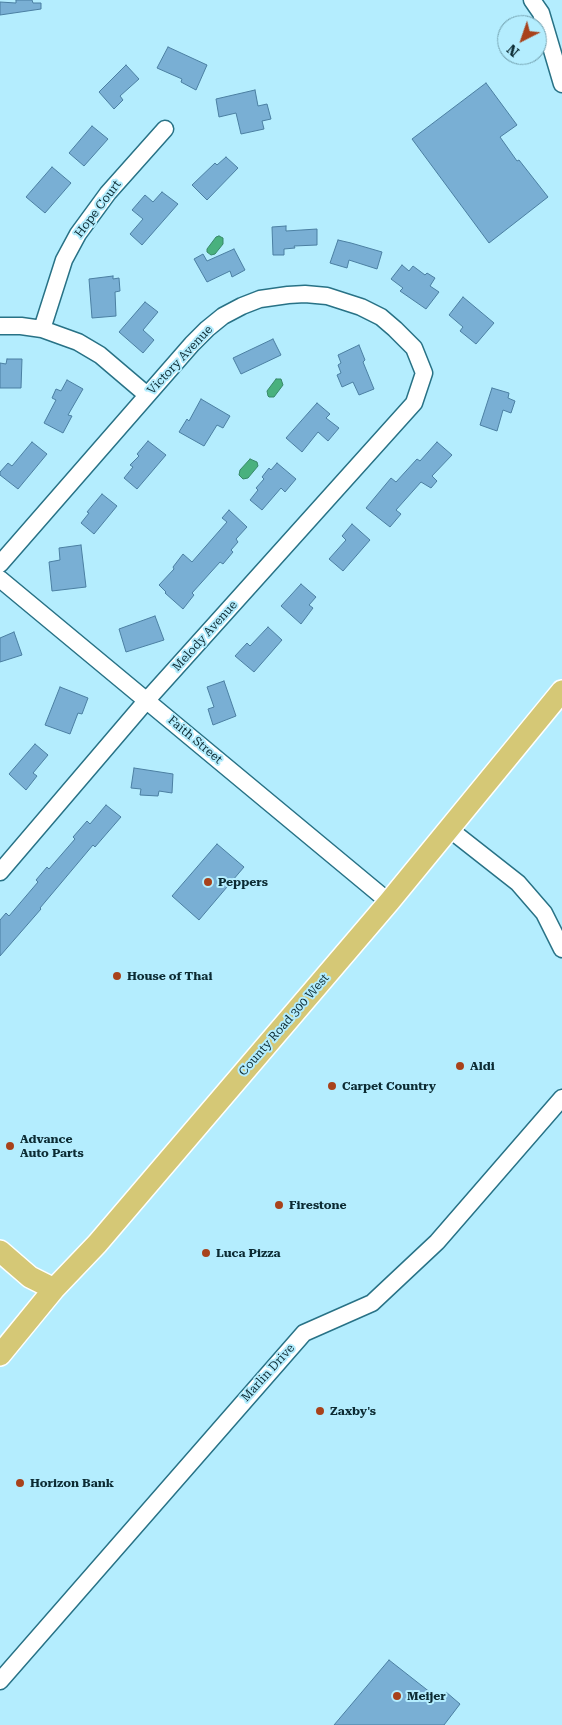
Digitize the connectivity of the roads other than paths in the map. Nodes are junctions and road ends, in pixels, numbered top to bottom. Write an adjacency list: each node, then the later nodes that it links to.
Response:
1 (532, 0): 2 (street)
2 (562, 84)
3 (165, 129): 5 (street, Hope Court)
4 (0, 326): 5 (street)
5 (42, 329): 6 (street)
6 (147, 395): 7 (street, Victory Avenue); 8 (street, Victory Avenue)
7 (414, 403): 11 (street, Melody Avenue)
8 (0, 564)
9 (0, 579): 11 (street, Faith Street)
10 (562, 691): 12 (main road, County Road 300 West)
11 (147, 700): 13 (street, Melody Avenue); 14 (street, Faith Street)
12 (448, 828): 14 (main road, County Road 300 West); 15 (street)
13 (0, 872)
14 (389, 902): 18 (main road, County Road 300 West)
15 (562, 949)
16 (562, 1098): 20 (street, Marlin Drive)
17 (0, 1251): 18 (main road)
18 (54, 1289): 19 (main road, County Road 300 West)
19 (0, 1355)
20 (0, 1681)

